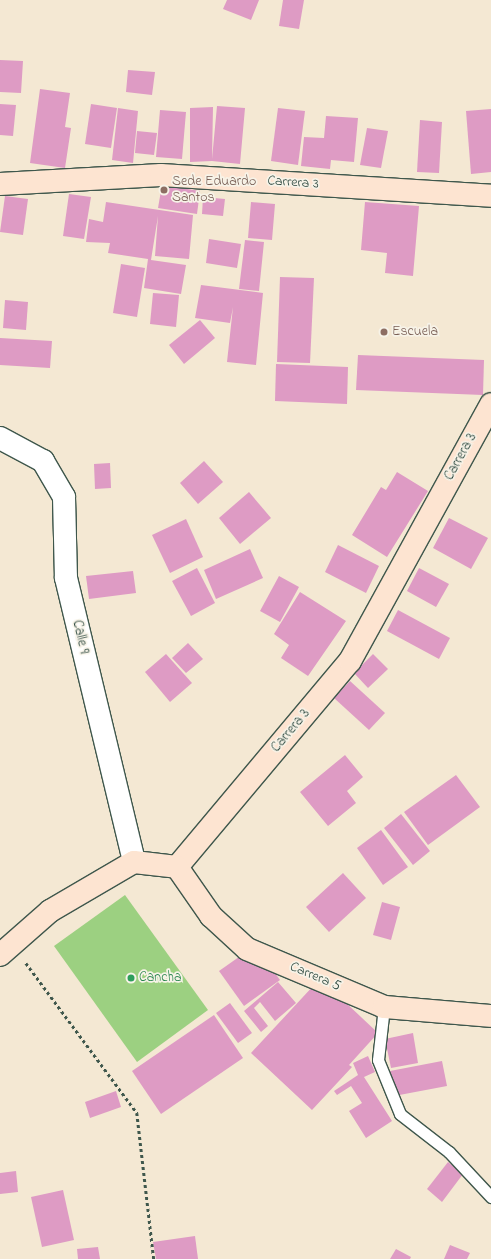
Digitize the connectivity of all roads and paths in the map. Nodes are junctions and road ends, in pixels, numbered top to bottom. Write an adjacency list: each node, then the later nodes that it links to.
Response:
1 (0, 184): 2 (street, Carrera 3)
2 (491, 196)
3 (491, 404): 6 (street, Carrera 3)
4 (0, 438): 5 (street, Calle 9)
5 (134, 862): 6 (street); 7 (street)
6 (177, 867): 8 (street, Carrera 5)
7 (6, 949): 11 (path)
8 (384, 1006): 9 (street, Carrera 5); 10 (lane)
9 (491, 1016)
10 (491, 1197)
11 (154, 1259)

